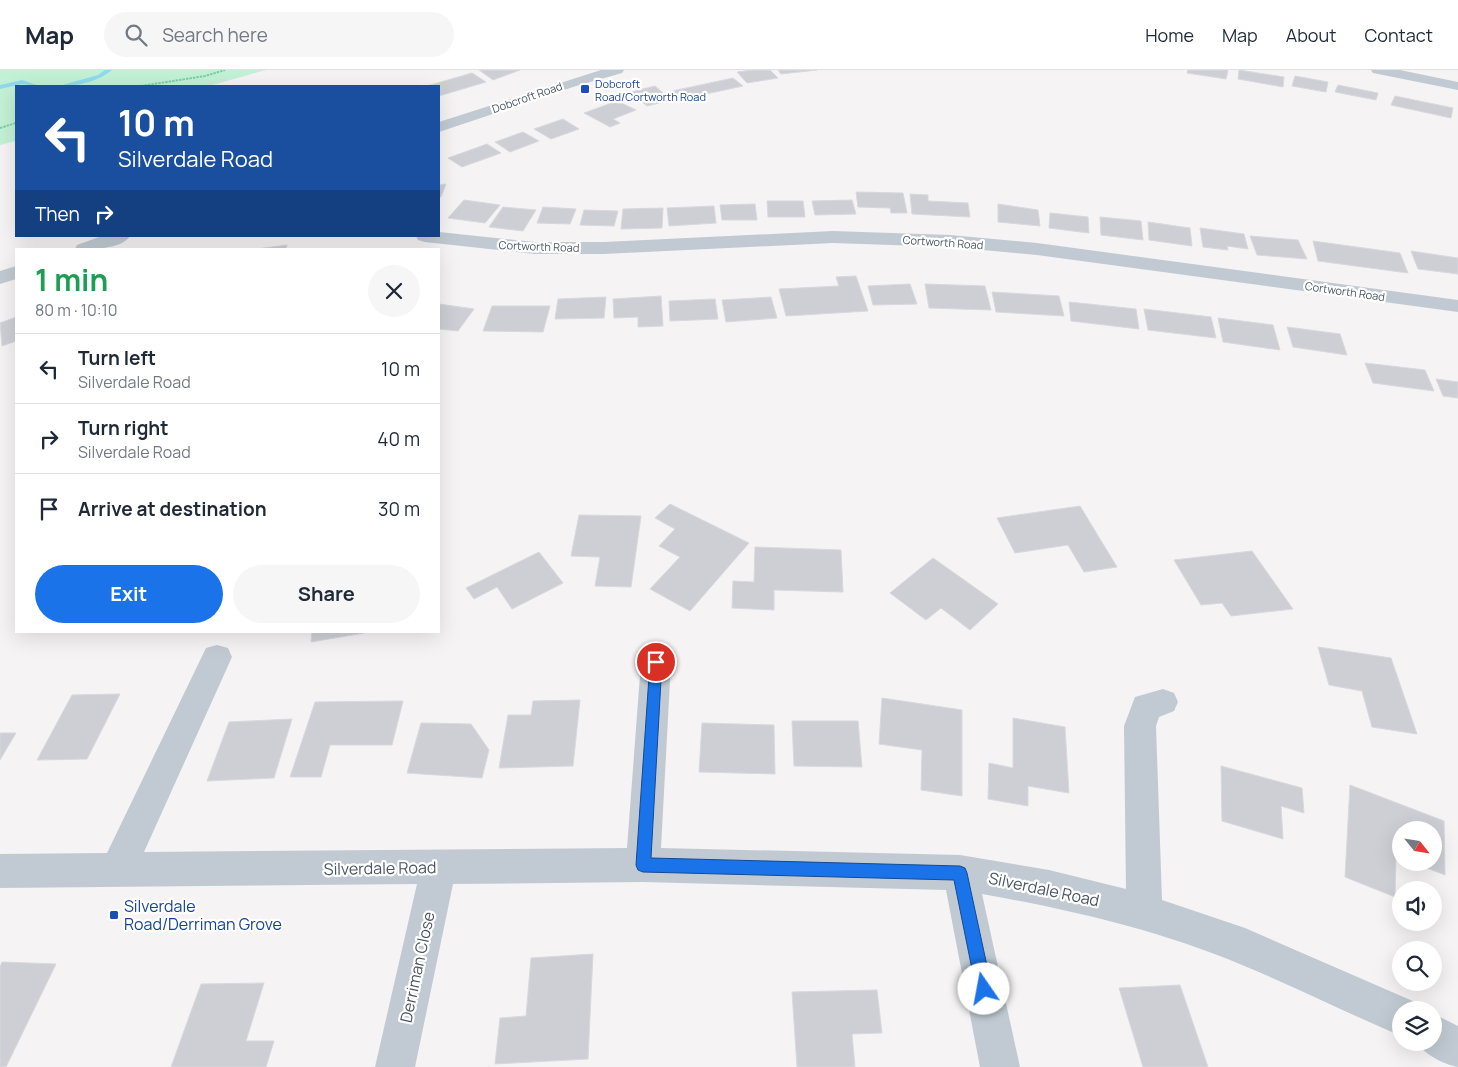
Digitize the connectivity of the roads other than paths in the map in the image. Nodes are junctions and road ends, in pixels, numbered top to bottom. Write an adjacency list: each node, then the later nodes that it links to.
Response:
1 (617, 70): 4 (street, Dobcroft Road)
2 (1378, 70): 3 (street)
3 (1458, 86)
4 (440, 127)
5 (118, 237): 7 (street)
6 (434, 237): 10 (street, Cortworth Road)
7 (87, 248)
8 (15, 272): 9 (street)
9 (0, 278)
10 (1458, 306)
11 (217, 656): 16 (street)
12 (656, 662): 14 (street)
13 (1164, 702): 19 (street)
14 (643, 865): 15 (street, Silverdale Road); 18 (street, Silverdale Road)
15 (439, 868): 16 (street, Silverdale Road); 23 (street, Derriman Close)
16 (117, 870): 17 (street, Silverdale Road)
17 (0, 871)
18 (960, 873): 19 (street, Silverdale Road); 24 (street)
19 (1144, 912): 20 (street, Silverdale Road)
20 (1392, 1012)
21 (1442, 1039): 22 (street)
22 (1458, 1048)
23 (395, 1067)
24 (1000, 1067)

